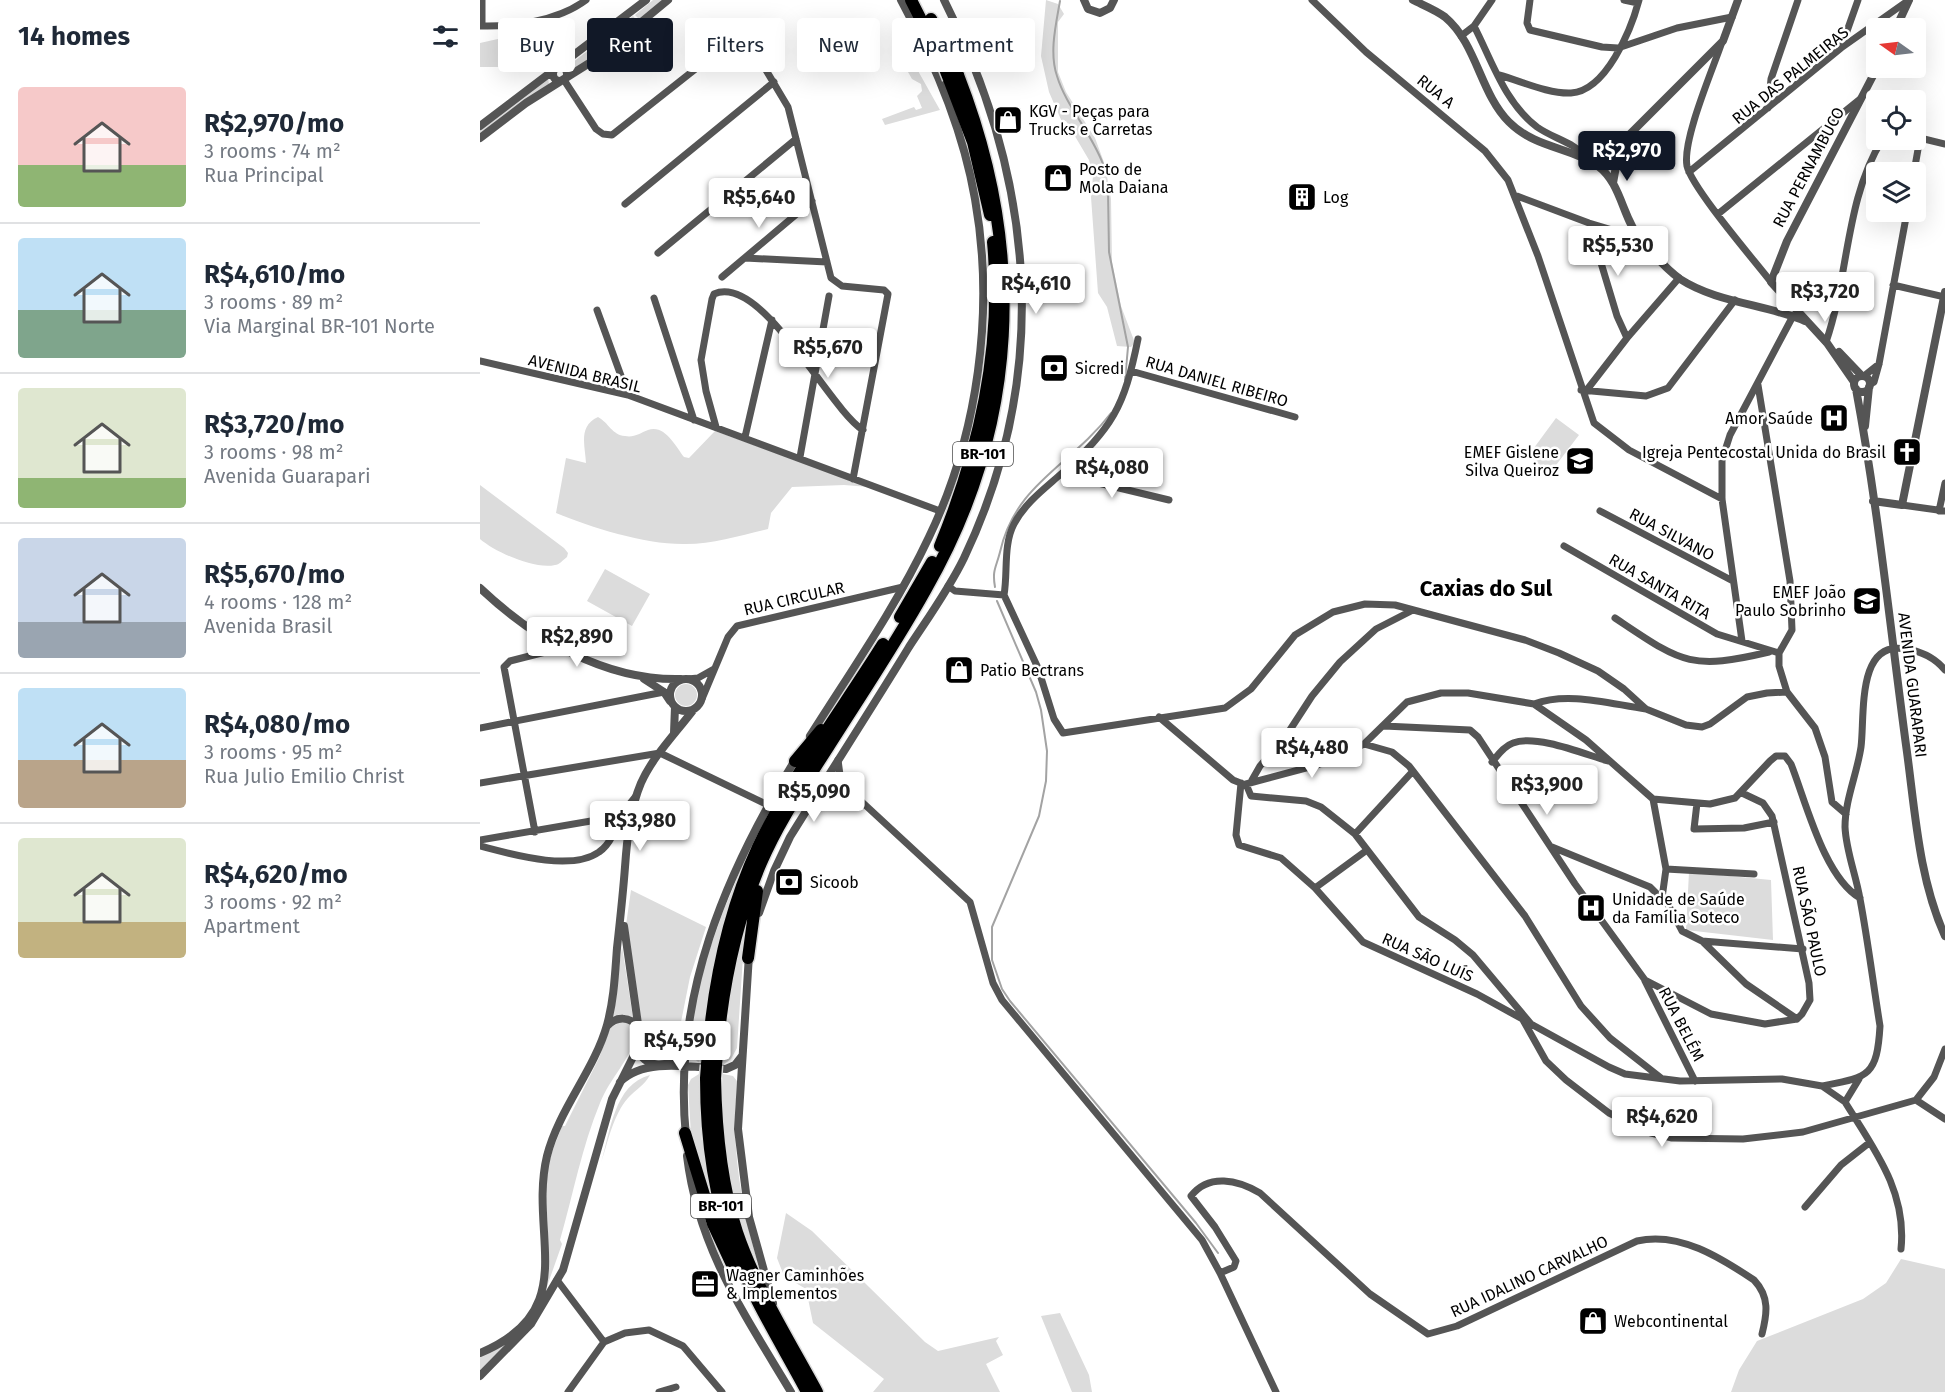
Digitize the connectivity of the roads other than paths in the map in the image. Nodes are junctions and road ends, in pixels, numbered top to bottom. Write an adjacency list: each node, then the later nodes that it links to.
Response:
1 (482, 0): 27 (street)
2 (586, 0): 27 (street)
3 (646, 0): 33 (street)
4 (668, 0): 42 (street)
5 (901, 0): 22 (street)
6 (911, 0): 23 (highway, BR-101)
7 (920, 0): 24 (highway, BR-101)
8 (944, 0): 25 (street)
9 (1084, 0): 10 (street)
10 (1114, 0)
11 (1312, 0): 56 (street, RUA A)
12 (1413, 0): 29 (street)
13 (1491, 0): 28 (street)
14 (1530, 0): 31 (street)
15 (1624, 0): 20 (street)
16 (1738, 0): 21 (street)
17 (1798, 0): 45 (street)
18 (1858, 0): 32 (street)
19 (1909, 0): 26 (street); 32 (street, RUA DAS PALMEIRAS)
20 (1639, 2): 31 (street)
21 (1732, 17): 30 (street); 31 (street)
22 (913, 18)
23 (920, 18)
24 (927, 18)
25 (953, 18)
26 (1901, 18)
27 (481, 26)
28 (1474, 26): 29 (street); 40 (street)
29 (1461, 36): 53 (street)
30 (1723, 41): 50 (street); 54 (street)
31 (1618, 48): 40 (street)
32 (1841, 48): 45 (street, RUA DAS PALMEIRAS)
33 (575, 54)
34 (552, 72): 46 (street)
35 (554, 72): 42 (street)
36 (948, 72): 107 (street)
37 (948, 72): 124 (highway, BR-101)
38 (948, 72): 160 (highway, BR-101)
39 (977, 72): 110 (street)
40 (1499, 75): 53 (street)
41 (1871, 78): 44 (street, RUA PERNAMBUCO)
42 (564, 80): 43 (street); 47 (street)
43 (774, 81): 48 (street); 58 (street)
44 (1861, 99): 59 (street); 68 (street, RUA PERNAMBUCO)
45 (1768, 108): 54 (street, RUA DAS PALMEIRAS)
46 (480, 126)
47 (480, 138)
48 (796, 138): 57 (street); 63 (street)
49 (1926, 139): 51 (street)
50 (1620, 144): 53 (street); 55 (street)
51 (1945, 144)
52 (1877, 150): 80 (street)
53 (1590, 161): 55 (street)
54 (1689, 172): 59 (street)
55 (1614, 183): 62 (street)
56 (1516, 196): 61 (street); 89 (street, RUA A)
57 (812, 201): 64 (street); 65 (street)
58 (625, 204)
59 (1719, 214): 68 (street)
60 (1905, 222): 69 (street)
61 (1588, 223): 62 (street); 78 (street)
62 (1636, 234): 67 (street, AVENIDA GUARAPARI)
63 (658, 253)
64 (745, 258): 65 (street); 66 (street)
65 (827, 262): 94 (street)
66 (722, 277)
67 (1679, 278): 73 (street, AVENIDA GUARAPARI); 78 (street)
68 (1771, 282): 77 (street)
69 (1893, 285): 70 (street); 82 (street)
70 (1945, 295): 104 (street)
71 (829, 296): 84 (street)
72 (654, 298): 92 (street)
73 (1735, 300): 75 (street, AVENIDA GUARAPARI); 89 (street)
74 (597, 310): 90 (street)
75 (1793, 315): 77 (street, AVENIDA GUARAPARI); 86 (street)
76 (772, 320): 84 (street); 93 (street); 96 (street)
77 (1805, 321): 80 (street, AVENIDA GUARAPARI)
78 (1627, 338): 89 (street)
79 (1138, 339): 83 (street)
80 (1826, 343): 85 (street); 87 (street, AVENIDA GUARAPARI)
81 (480, 361): 90 (street, AVENIDA BRASIL)
82 (1879, 364): 85 (street); 88 (street)
83 (1131, 371): 91 (street, RUA DANIEL RIBEIRO); 98 (street)
84 (816, 374): 94 (street); 97 (street)
85 (1863, 376): 87 (street); 88 (street)
86 (1758, 385): 101 (street); 119 (street)
87 (1855, 386): 88 (street); 95 (street, AVENIDA GUARAPARI)
88 (1869, 386): 95 (street, AVENIDA GUARAPARI)
89 (1583, 391): 101 (street, RUA A)
90 (628, 395): 92 (street, AVENIDA BRASIL)
91 (1295, 417)
92 (694, 420): 93 (street, AVENIDA BRASIL)
93 (717, 427): 96 (street, AVENIDA BRASIL)
94 (863, 430): 99 (street)
95 (1863, 435): 103 (street, AVENIDA GUARAPARI)
96 (745, 437): 97 (street, AVENIDA BRASIL)
97 (800, 458): 99 (street, AVENIDA BRASIL)
98 (1061, 474): 102 (street); 113 (street)
99 (853, 479): 107 (street, AVENIDA BRASIL)
100 (1945, 483): 106 (street)
101 (1722, 499): 109 (street)
102 (1169, 500)
103 (1873, 501): 104 (street); 118 (street, AVENIDA GUARAPARI)
104 (1902, 505): 106 (street)
105 (1600, 511): 109 (street, RUA SILVANO)
106 (1942, 511)
107 (940, 512): 111 (street)
108 (1564, 546): 116 (street, RUA SANTA RITA)
109 (1731, 580): 116 (street)
110 (948, 586): 113 (street); 139 (street)
111 (903, 587): 120 (street, RUA CIRCULAR); 140 (street)
112 (480, 588): 117 (street)
113 (1004, 595): 132 (street)
114 (1413, 609): 130 (street); 132 (street); 146 (street)
115 (1615, 618): 119 (street)
116 (1742, 641): 119 (street, RUA SANTA RITA)
117 (561, 648): 122 (street); 133 (street)
118 (1894, 648): 121 (street); 154 (street); 170 (street, AVENIDA GUARAPARI)
119 (1775, 652): 126 (street)
120 (715, 667): 123 (street); 127 (street, RUA CIRCULAR)
121 (1945, 670)
122 (635, 675): 123 (street); 125 (street)
123 (684, 679): 127 (street); 128 (street)
124 (854, 690): 140 (highway); 185 (highway, BR-101)
125 (664, 692): 128 (street); 133 (street)
126 (1787, 692): 130 (street); 154 (street)
127 (702, 699): 131 (street)
128 (673, 704): 131 (street); 136 (street)
129 (1533, 704): 130 (street); 134 (street); 141 (street)
130 (1646, 709)
131 (694, 710): 136 (street)
132 (1159, 717): 146 (street)
133 (515, 721): 135 (street); 144 (street)
134 (1384, 726): 137 (street); 142 (street)
135 (480, 728)
136 (673, 736): 138 (street)
137 (1364, 744): 143 (street); 146 (street)
138 (660, 753): 144 (street); 150 (street); 153 (street)
139 (838, 759): 147 (street); 149 (street)
140 (795, 761): 153 (street)
141 (1610, 761): 142 (street); 151 (street)
142 (1492, 762): 162 (street)
143 (1413, 771): 158 (street); 187 (street)
144 (525, 774): 145 (street); 157 (street)
145 (480, 783)
146 (1246, 783): 158 (street); 166 (street, RUA SÃO LUÍS)
147 (849, 790): 149 (street); 201 (street)
148 (1742, 793): 152 (street); 156 (street, RUA SÃO PAULO); 168 (street)
149 (816, 795): 173 (street)
150 (636, 796): 155 (street); 169 (street)
151 (1653, 799): 152 (street); 164 (street)
152 (1697, 803): 156 (street)
153 (768, 805): 181 (street)
154 (1846, 814): 168 (street)
155 (620, 816): 157 (street); 161 (street)
156 (1774, 822): 172 (street, RUA SÃO PAULO)
157 (535, 832): 159 (street)
158 (1354, 834): 163 (street)
159 (480, 840)
160 (771, 843): 173 (highway); 185 (highway, BR-101)
161 (480, 846)
162 (1552, 847): 167 (street); 174 (street)
163 (1367, 850): 166 (street); 176 (street)
164 (1666, 868): 165 (street); 167 (street)
165 (1754, 874)
166 (1315, 888): 176 (street, RUA SÃO LUÍS)
167 (1662, 898): 171 (street)
168 (1860, 898): 186 (street)
169 (622, 905): 177 (street); 178 (street)
170 (1945, 936)
171 (1702, 941): 172 (street); 175 (street)
172 (1803, 948): 175 (street, RUA SÃO PAULO)
173 (748, 958): 182 (street)
174 (1645, 981): 175 (street); 188 (street, RUA BELÉM)
175 (1797, 1019)
176 (1527, 1022): 187 (street, RUA SÃO LUÍS); 195 (street)
177 (607, 1026): 178 (street); 206 (street)
178 (638, 1027): 179 (street)
179 (638, 1045): 183 (street); 190 (street)
180 (1945, 1049): 193 (street)
181 (684, 1051): 183 (street); 184 (street); 185 (street)
182 (742, 1056): 185 (street); 192 (street)
183 (663, 1066): 184 (street); 190 (street); 191 (street)
184 (683, 1067): 185 (street); 191 (street)
185 (712, 1070): 191 (street); 192 (street); 203 (highway, BR-101)
186 (1859, 1079): 189 (street); 194 (street)
187 (1663, 1080): 188 (street, RUA SÃO LUÍS)
188 (1695, 1080): 189 (street, RUA SÃO LUÍS)
189 (1822, 1086): 194 (street)
190 (616, 1088): 202 (street)
191 (683, 1089): 197 (street)
192 (739, 1095): 203 (street)
193 (1916, 1100): 195 (street); 196 (street)
194 (1845, 1102): 195 (street)
195 (1856, 1119): 198 (street)
196 (1945, 1119)
197 (685, 1133): 203 (highway); 212 (street)
198 (1869, 1143): 199 (street); 200 (street)
199 (1805, 1207)
200 (1900, 1249)
201 (1220, 1273): 204 (street, RUA IDALINO CARVALHO); 215 (street)
202 (557, 1280): 205 (street); 207 (street)
203 (775, 1323): 213 (highway, BR-101); 214 (highway, BR-101)
204 (1762, 1334)
205 (604, 1342): 209 (street); 211 (street)
206 (480, 1353)
207 (480, 1376)
208 (676, 1387): 210 (street)
209 (568, 1392)
210 (659, 1392)
211 (722, 1392)
212 (791, 1392)
213 (807, 1392)
214 (817, 1392)
215 (1276, 1392)

